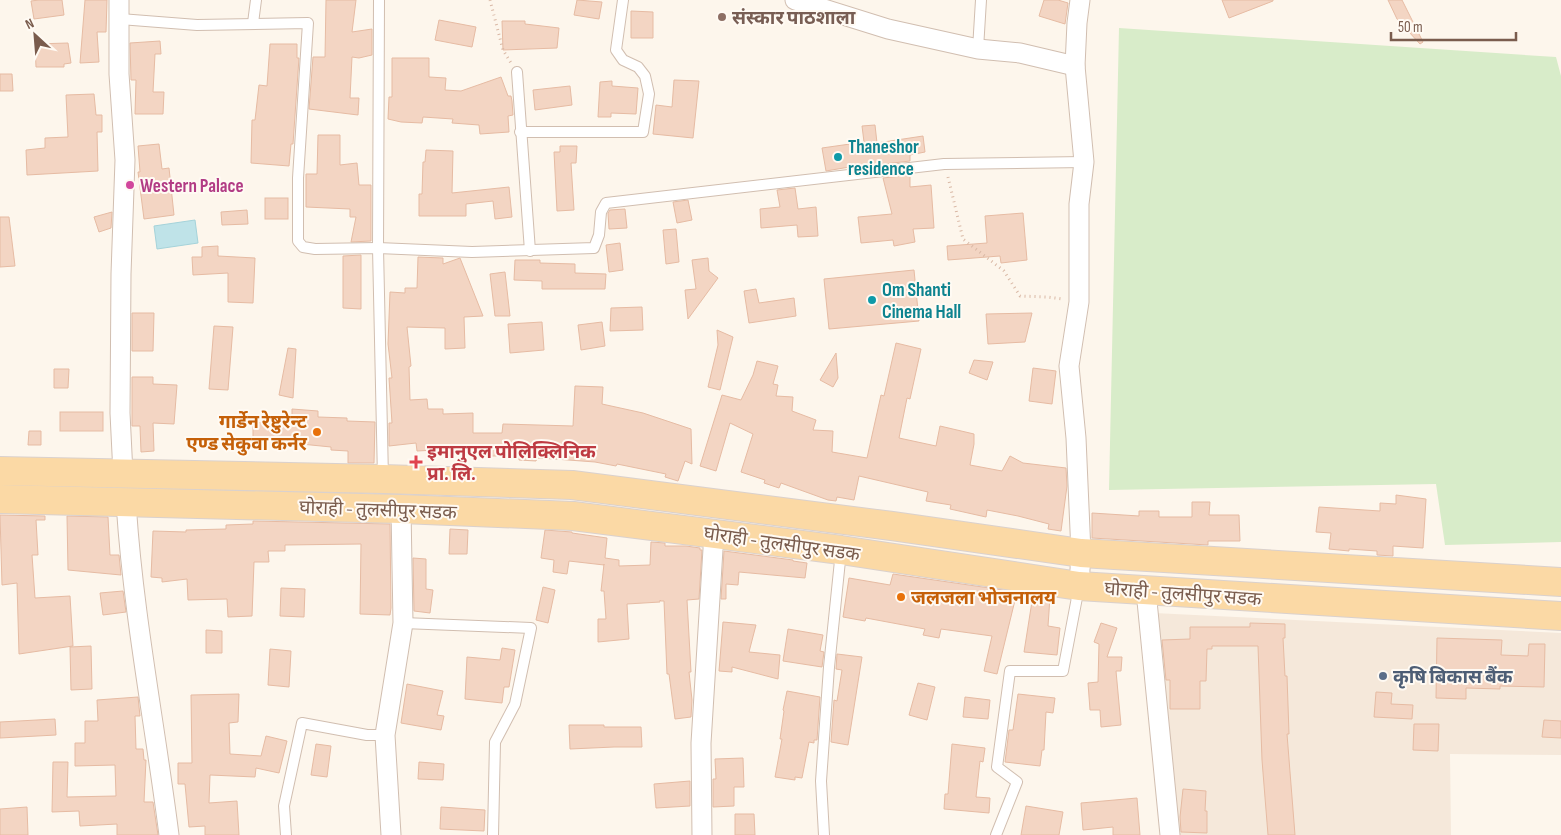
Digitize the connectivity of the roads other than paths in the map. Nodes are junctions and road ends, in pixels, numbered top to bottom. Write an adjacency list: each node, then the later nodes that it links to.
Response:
1 (119, 0): 8 (street)
2 (256, 0): 9 (lane)
3 (379, 0): 15 (lane)
4 (623, 0): 13 (lane)
5 (795, 0): 10 (street)
6 (981, 0): 10 (lane)
7 (1080, 0): 11 (street)
8 (120, 19): 9 (lane); 18 (street)
9 (253, 23): 15 (lane)
10 (978, 49): 11 (street)
11 (1075, 66): 14 (street)
12 (517, 72): 13 (lane)
13 (520, 132): 16 (lane)
14 (1084, 162): 16 (lane); 27 (street)
15 (378, 248): 16 (lane); 19 (lane)
16 (530, 251)
17 (0, 471): 18 (main road, घोराही - तुलसीपुर सडक)
18 (123, 474): 19 (main road, घोराही - तुलसीपुर सडक); 22 (main road)
19 (383, 479): 20 (main road, घोराही - तुलसीपुर सडक)
20 (431, 481): 24 (main road); 27 (main road, घोराही - तुलसीपुर सडक)
21 (0, 499): 22 (main road, घोराही - तुलसीपुर सडक)
22 (126, 502): 23 (main road, घोराही - तुलसीपुर सडक); 34 (street)
23 (401, 509): 24 (main road, घोराही - तुलसीपुर सडक); 32 (street)
24 (432, 510): 25 (main road, घोराही - तुलसीपुर सडक)
25 (714, 533): 26 (main road, घोराही - तुलसीपुर सडक); 38 (street)
26 (841, 550): 29 (main road, घोराही - तुलसीपुर सडक); 39 (lane)
27 (1081, 553): 28 (main road, घोराही - तुलसीपुर सडक); 29 (street)
28 (1561, 582)
29 (1079, 586): 30 (main road, घोराही - तुलसीपुर सडक); 40 (lane)
30 (1146, 591): 31 (main road, घोराही - तुलसीपुर सडक); 41 (street)
31 (1561, 616)
32 (404, 623): 33 (street); 37 (lane)
33 (385, 735): 35 (lane); 36 (street)
34 (169, 835)
35 (286, 835)
36 (391, 835)
37 (493, 835)
38 (702, 835)
39 (824, 835)
40 (996, 835)
41 (1170, 835)

